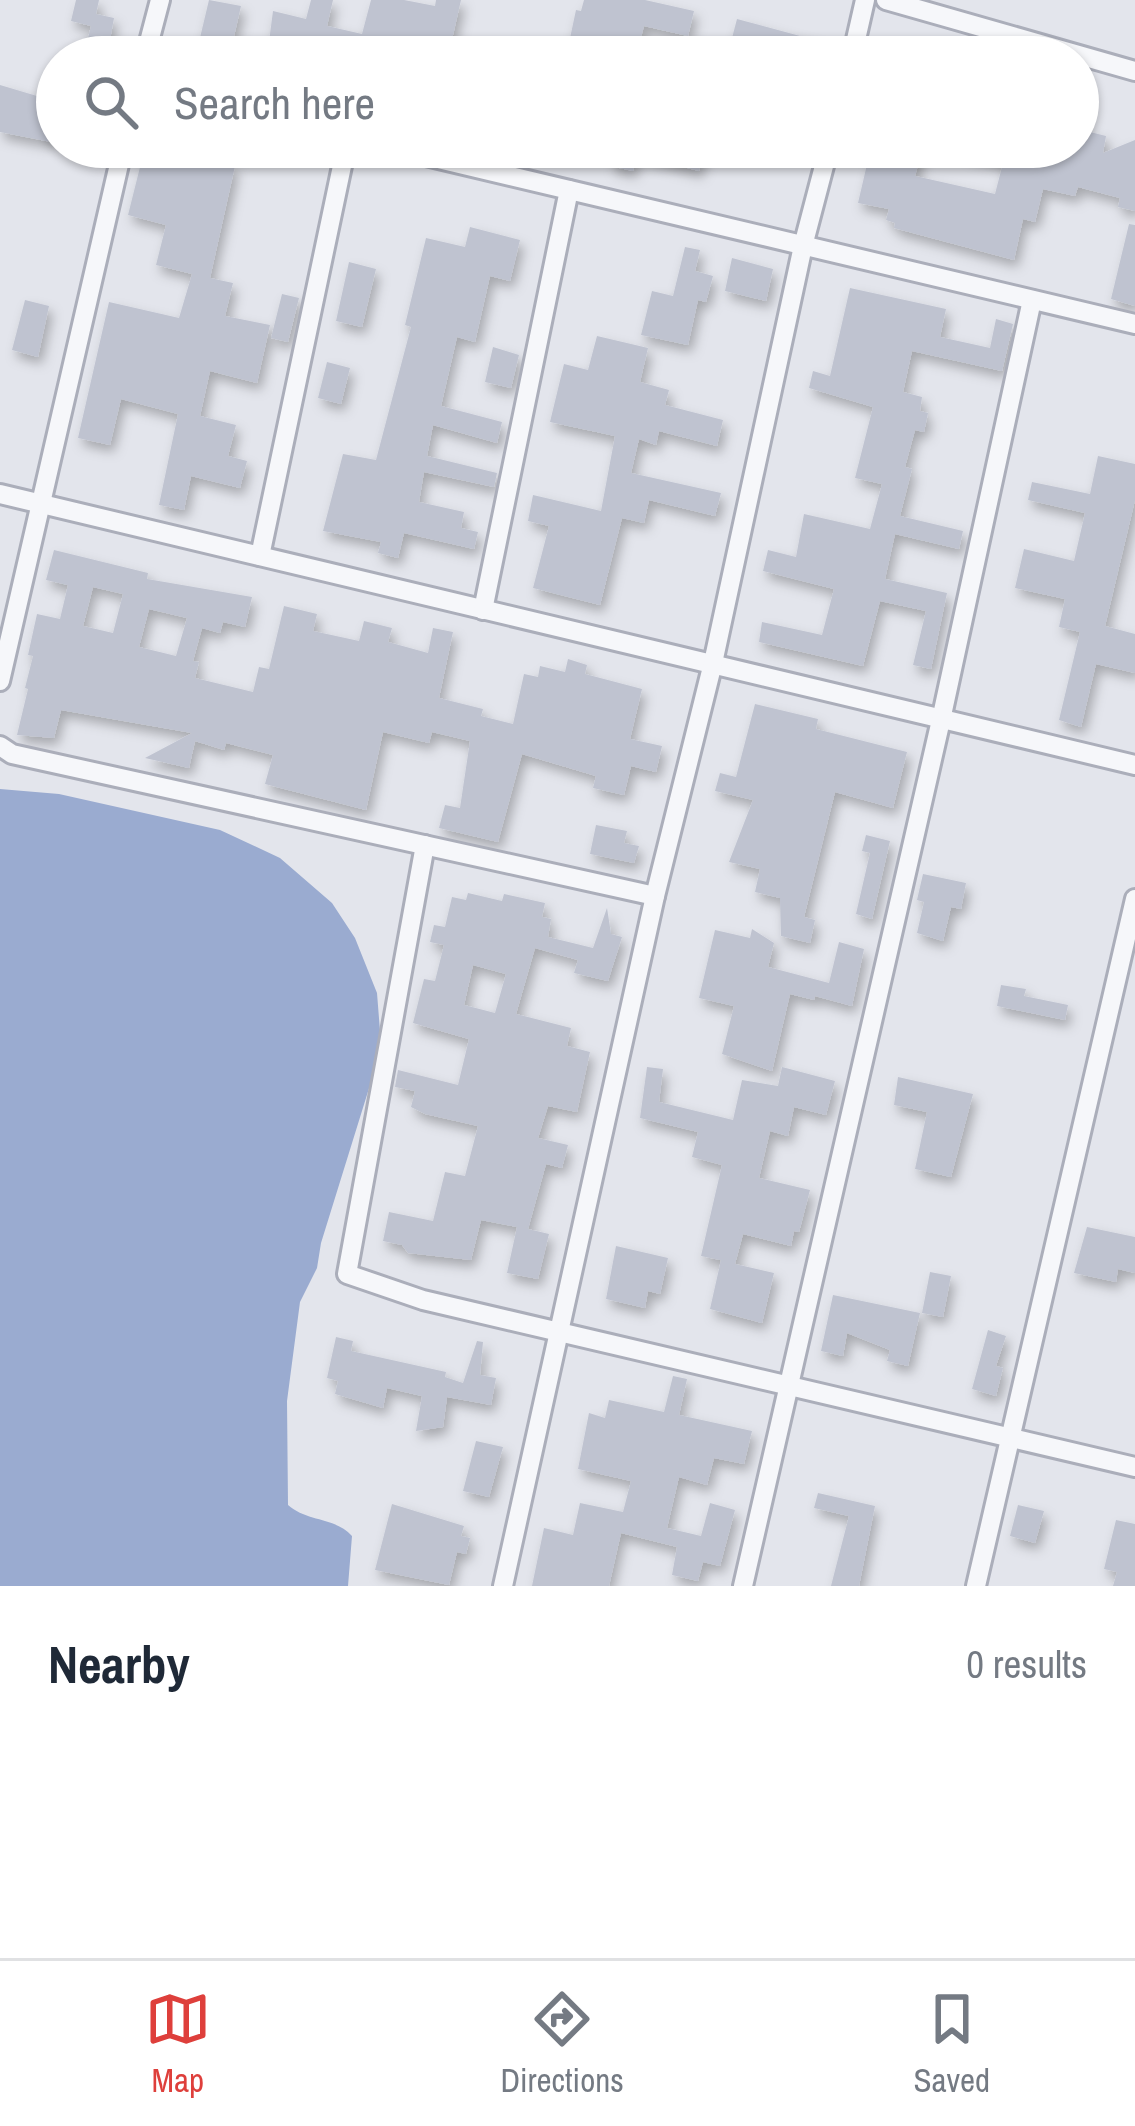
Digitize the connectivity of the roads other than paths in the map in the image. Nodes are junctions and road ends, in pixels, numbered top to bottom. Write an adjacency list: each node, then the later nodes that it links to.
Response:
1 (160, 0): 4 (street)
2 (866, 0): 5 (street)
3 (886, 0): 6 (street)
4 (151, 36)
5 (857, 36)
6 (1012, 36)
7 (1099, 61): 8 (street)
8 (1135, 71)
9 (118, 168): 18 (street)
10 (342, 168): 19 (street)
11 (476, 168): 13 (street)
12 (823, 168): 14 (street)
13 (569, 190): 14 (street); 20 (street)
14 (803, 246): 15 (street); 21 (street)
15 (1032, 300): 16 (street); 23 (street)
16 (1135, 324)
17 (0, 494): 18 (street)
18 (41, 503): 19 (street); 22 (street)
19 (260, 556): 20 (street)
20 (483, 610): 21 (street)
21 (713, 663): 23 (street); 27 (street)
22 (0, 681)
23 (941, 720): 25 (street); 30 (street)
24 (0, 746): 26 (street)
25 (1135, 765)
26 (425, 845): 27 (street); 29 (street)
27 (655, 896): 29 (street)
28 (1135, 899): 31 (street)
29 (557, 1331): 30 (street); 33 (street)
30 (787, 1386): 31 (street); 34 (street)
31 (1008, 1438): 32 (street); 35 (street)
32 (1135, 1467)
33 (503, 1586)
34 (743, 1586)
35 (976, 1586)

